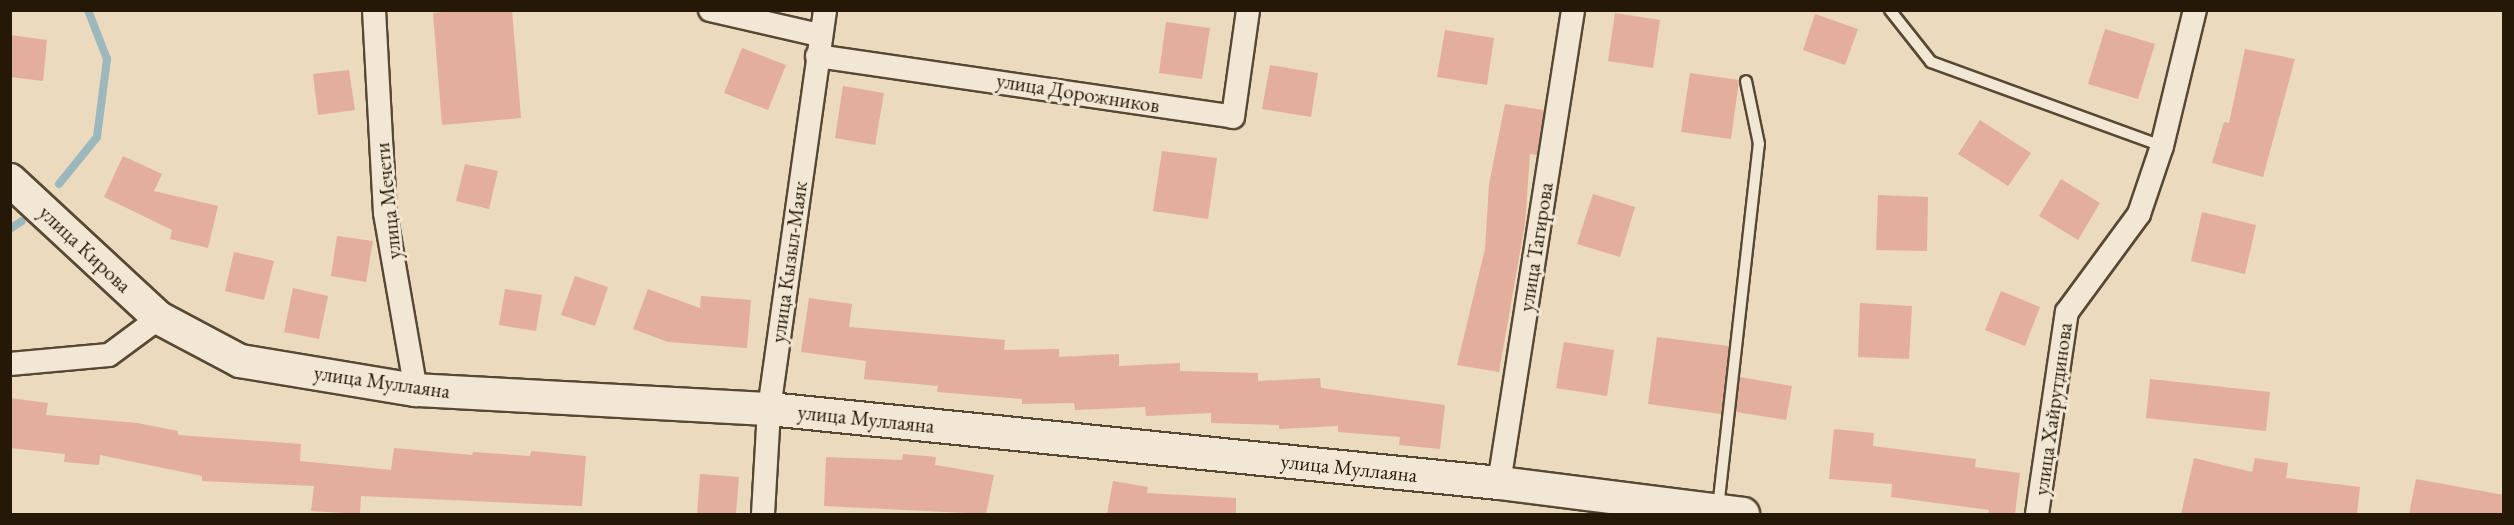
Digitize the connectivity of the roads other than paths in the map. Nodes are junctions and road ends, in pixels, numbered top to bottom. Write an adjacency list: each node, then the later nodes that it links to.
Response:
1 (374, 10): 14 (street, улица Мечети)
2 (710, 10): 8 (street, улица Дорожников)
3 (825, 10): 8 (street, улица Кызыл-Маяк)
4 (1248, 10): 8 (street, улица Дорожников)
5 (1574, 10): 16 (street, улица Тагирова)
6 (1890, 10): 10 (lane)
7 (2195, 10): 10 (street, улица Хайрутдинова)
8 (818, 45): 15 (street, улица Кызыл-Маяк)
9 (1746, 81): 17 (lane)
10 (2162, 146): 19 (street, улица Хайрутдинова)
11 (10, 180): 12 (main road, улица Кирова)
12 (159, 318): 13 (street); 14 (main road, улица Муллаяна)
13 (10, 364)
14 (416, 390): 15 (main road, улица Муллаяна)
15 (769, 409): 16 (main road, улица Муллаяна); 18 (street, улица Кызыл-Маяк)
16 (1499, 483): 17 (main road, улица Муллаяна)
17 (1730, 513)
18 (763, 514)
19 (2037, 514)

